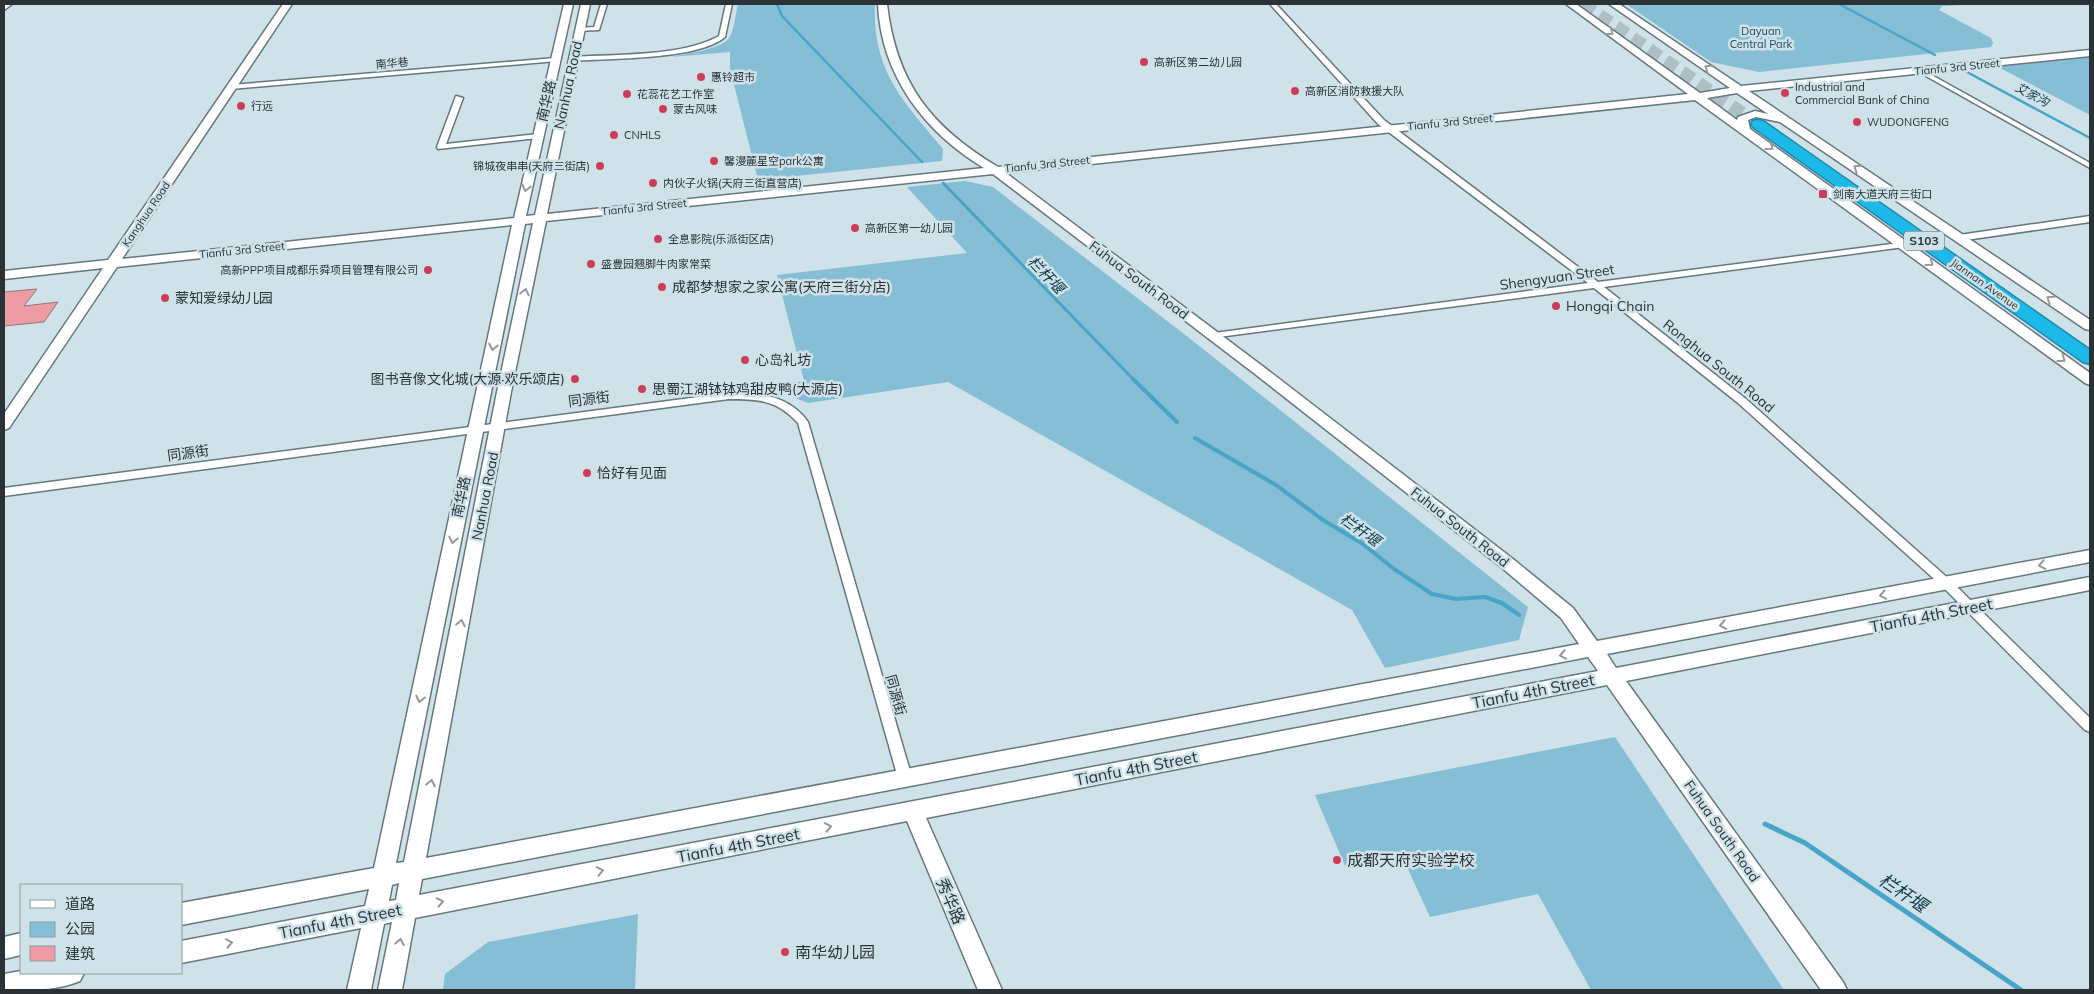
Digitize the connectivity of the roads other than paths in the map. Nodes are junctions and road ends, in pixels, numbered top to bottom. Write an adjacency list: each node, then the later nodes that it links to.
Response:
1 (7, 4): 11 (main road)
2 (287, 4): 19 (street, Kanghua Road)
3 (568, 4): 16 (main road, 南华路)
4 (585, 4): 12 (main road, Nanhua Road)
5 (604, 4): 12 (street)
6 (729, 4): 15 (street)
7 (882, 4): 26 (street)
8 (1272, 4): 23 (street, Ronghua South Road)
9 (1570, 4): 20 (main road, one-way to 20)
10 (1613, 4): 18 (main road, one-way to 10)
11 (4, 7)
12 (580, 30): 15 (main road, Nanhua Road)
13 (2090, 46): 18 (main road, Tianfu 3rd Street)
14 (2090, 52): 17 (main road, Tianfu 3rd Street)
15 (573, 59): 28 (main road, Nanhua Road)
16 (556, 60): 19 (street, 南华巷); 25 (main road, 南华路)
17 (1919, 70): 18 (main road, Tianfu 3rd Street); 27 (street)
18 (1736, 86): 20 (main road, Tianfu 3rd Street); 22 (main road)
19 (231, 87): 33 (street, Kanghua Road)
20 (1695, 93): 23 (main road, Tianfu 3rd Street); 24 (main road)
21 (459, 98): 25 (street)
22 (1793, 124): 24 (main road); 31 (main road, one-way to 22)
23 (1385, 125): 26 (main road, Tianfu 3rd Street); 36 (street, Ronghua South Road)
24 (1757, 125): 32 (main road, one-way to 32); 39 (highway, Jiannan Avenue / S103); 40 (highway, Jiannan Avenue / S103)
25 (538, 136): 29 (main road, 南华路, one-way to 29)
26 (988, 166): 28 (main road, Tianfu 3rd Street); 38 (main road, Fuhua South Road)
27 (2090, 166)
28 (541, 214): 29 (main road, Tianfu 3rd Street); 43 (main road, Nanhua Road, one-way to 28)
29 (520, 216): 33 (main road, Tianfu 3rd Street); 44 (main road, 南华路, one-way to 44)
30 (2090, 219): 31 (street)
31 (1958, 238): 37 (main road, one-way to 31)
32 (1904, 244): 36 (street, Shengyuan Street); 41 (main road, one-way to 41)
33 (116, 259): 34 (main road, Tianfu 3rd Street); 35 (main road, Tianfu 3rd Street); 42 (street, Kanghua Road)
34 (4, 266)
35 (4, 275)
36 (1596, 286): 38 (street, Shengyuan Street); 47 (street, Ronghua South Road)
37 (2090, 326)
38 (1214, 336): 50 (main road, Fuhua South Road)
39 (2090, 342)
40 (2090, 358)
41 (2090, 380)
42 (4, 425)
43 (498, 426): 44 (street, 同源街); 53 (street, 同源街); 55 (main road, Nanhua Road, one-way to 43)
44 (475, 429): 45 (street, 同源街); 56 (main road, 南华路, one-way to 56)
45 (4, 492)
46 (2090, 556): 47 (main road, Tianfu 4th Street, one-way to 47)
47 (1946, 583): 49 (street, Ronghua South Road); 50 (main road, Tianfu 4th Street, one-way to 50)
48 (2090, 584): 49 (street, Tianfu 4th Street)
49 (1970, 607): 51 (street, Tianfu 4th Street); 52 (street, Ronghua South Road)
50 (1594, 649): 51 (main road, Fuhua South Road); 53 (main road, Tianfu 4th Street, one-way to 53)
51 (1613, 676): 54 (street, Tianfu 4th Street); 68 (main road, Fuhua South Road)
52 (2090, 726)
53 (905, 778): 55 (main road, Tianfu 4th Street)
54 (913, 811): 57 (street, Tianfu 4th Street, one-way to 54); 67 (main road, 秀华路)
55 (414, 871): 56 (main road, Tianfu 4th Street); 57 (main road, Nanhua Road)
56 (384, 876): 58 (main road, Tianfu 4th Street); 59 (main road, 南华路)
57 (407, 908): 59 (street, Tianfu 4th Street); 66 (main road, Nanhua Road, one-way to 57)
58 (182, 914)
59 (375, 914): 62 (street, Tianfu 4th Street, one-way to 59); 65 (main road, 南华路)
60 (20, 944): 61 (street)
61 (4, 948)
62 (182, 952)
63 (67, 974): 64 (street)
64 (4, 986)
65 (359, 990)
66 (390, 990)
67 (990, 990)
68 (1835, 990)

